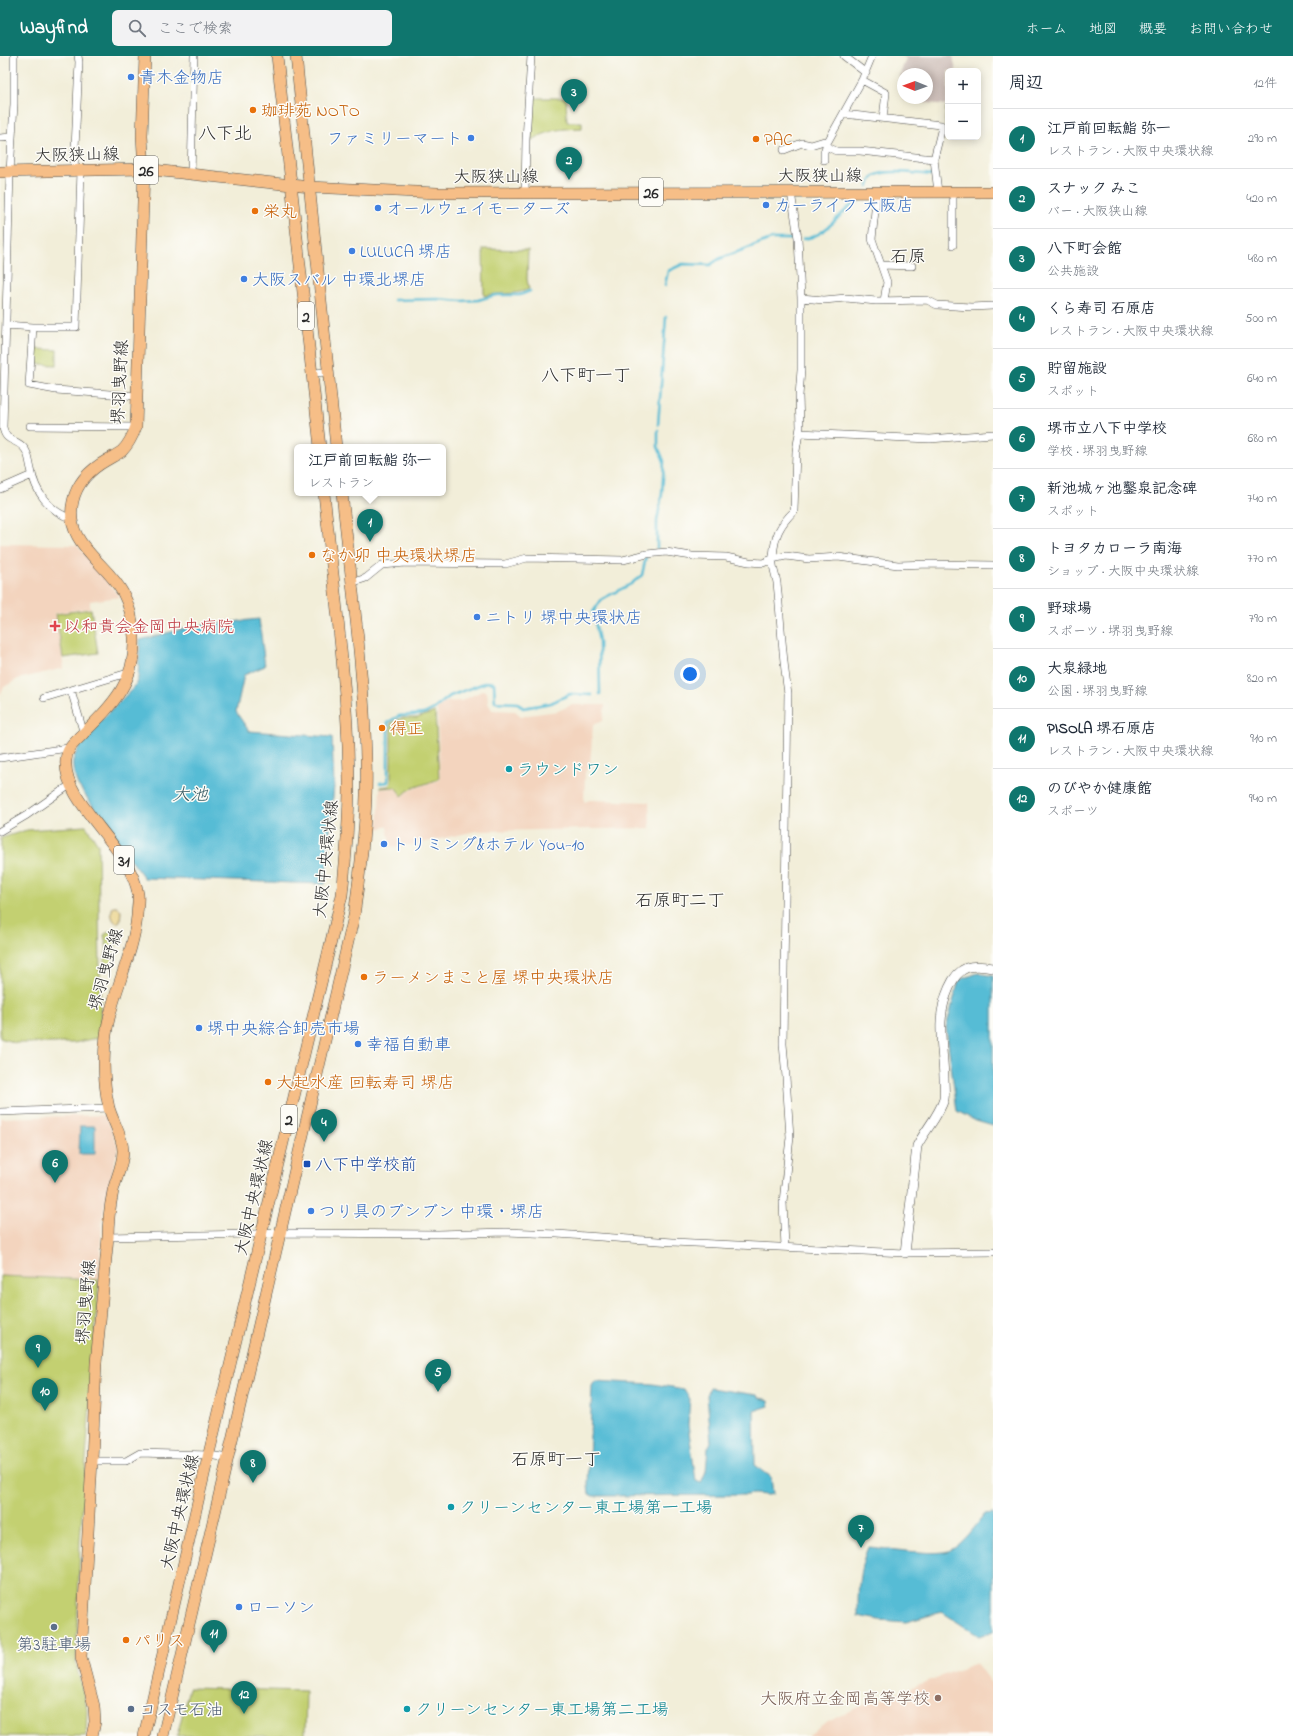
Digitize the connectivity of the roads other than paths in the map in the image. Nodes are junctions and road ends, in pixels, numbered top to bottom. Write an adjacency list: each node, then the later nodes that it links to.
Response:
1 (14, 56): 15 (street)
2 (78, 56): 20 (street)
3 (145, 56): 21 (main road, 堺羽曳野線)
4 (194, 56): 23 (street)
5 (277, 56): 24 (main road, 2)
6 (296, 56): 25 (main road, 2)
7 (532, 56): 31 (street)
8 (844, 56): 10 (street)
9 (872, 56): 10 (street)
10 (866, 72): 11 (street)
11 (862, 80): 12 (street); 13 (street)
12 (844, 114): 13 (street); 16 (street)
13 (883, 118): 18 (street)
14 (0, 138): 15 (street)
15 (12, 138): 22 (street)
16 (827, 143): 17 (street); 18 (street); 19 (street)
17 (784, 150)
18 (934, 159): 28 (street)
19 (824, 160)
20 (78, 170): 21 (main road, 大阪狭山線 / 26); 22 (main road, 大阪狭山線 / 26); 39 (street)
21 (144, 170): 23 (main road, 大阪狭山線 / 26); 42 (main road, 堺羽曳野線)
22 (5, 172): 38 (street)
23 (191, 175): 24 (main road, 大阪狭山線 / 26)
24 (290, 185): 25 (main road, 大阪狭山線 / 26); 41 (main road, 2)
25 (310, 187): 31 (main road, 大阪狭山線 / 26); 40 (main road, 2)
26 (791, 192): 27 (main road, 大阪狭山線 / 26); 31 (main road, 大阪狭山線 / 26); 35 (street)
27 (877, 192): 28 (main road, 大阪狭山線 / 26); 33 (street)
28 (938, 192): 29 (main road, 大阪狭山線 / 26)
29 (953, 192): 30 (main road, 大阪狭山線 / 26); 32 (street)
30 (993, 192)
31 (525, 194)
32 (952, 245)
33 (881, 265): 34 (street); 36 (street)
34 (912, 266)
35 (801, 298): 36 (street); 45 (street)
36 (884, 301): 37 (street)
37 (993, 306)
38 (6, 325): 39 (street); 49 (street)
39 (32, 327): 42 (street)
40 (328, 372): 41 (street); 48 (main road, 2)
41 (312, 373): 47 (main road, 2)
42 (137, 396): 44 (main road, 堺羽曳野線)
43 (30, 426): 44 (street)
44 (136, 427): 53 (main road, 堺羽曳野線)
45 (799, 432): 46 (street); 54 (street)
46 (993, 434)
47 (320, 444)
48 (336, 444)
49 (32, 475): 50 (street); 53 (street)
50 (0, 489)
51 (324, 496): 68 (main road, 大阪中央環状線 / 2)
52 (342, 496): 56 (main road, 大阪中央環状線 / 2)
53 (72, 519): 57 (main road, 堺羽曳野線)
54 (772, 558): 55 (street); 56 (street); 71 (street)
55 (993, 565)
56 (352, 583): 69 (main road, 大阪中央環状線 / 2)
57 (131, 672): 58 (street); 60 (main road, 堺羽曳野線)
58 (71, 690): 59 (street); 60 (street)
59 (44, 698)
60 (84, 734): 61 (main road, 堺羽曳野線)
61 (68, 748): 62 (street); 63 (main road, 堺羽曳野線 / 31)
62 (0, 758)
63 (70, 785): 64 (street); 66 (main road, 堺羽曳野線 / 31)
64 (0, 831)
65 (993, 968): 73 (street)
66 (109, 1108): 67 (street); 70 (main road, 堺羽曳野線 / 31)
67 (0, 1112)
68 (262, 1234): 69 (street); 70 (street); 74 (main road, 大阪中央環状線 / 2)
69 (281, 1234): 71 (street); 75 (main road, 大阪中央環状線 / 2)
70 (108, 1237): 76 (main road, 堺羽曳野線 / 31)
71 (785, 1247): 73 (street)
72 (993, 1252): 73 (street)
73 (905, 1253)
74 (209, 1455): 75 (street); 76 (street); 78 (main road, 大阪中央環状線 / 2)
75 (228, 1458): 79 (main road, 大阪中央環状線 / 2)
76 (92, 1461): 77 (main road, 堺羽曳野線 / 31)
77 (92, 1736)
78 (144, 1736)
79 (163, 1736)

